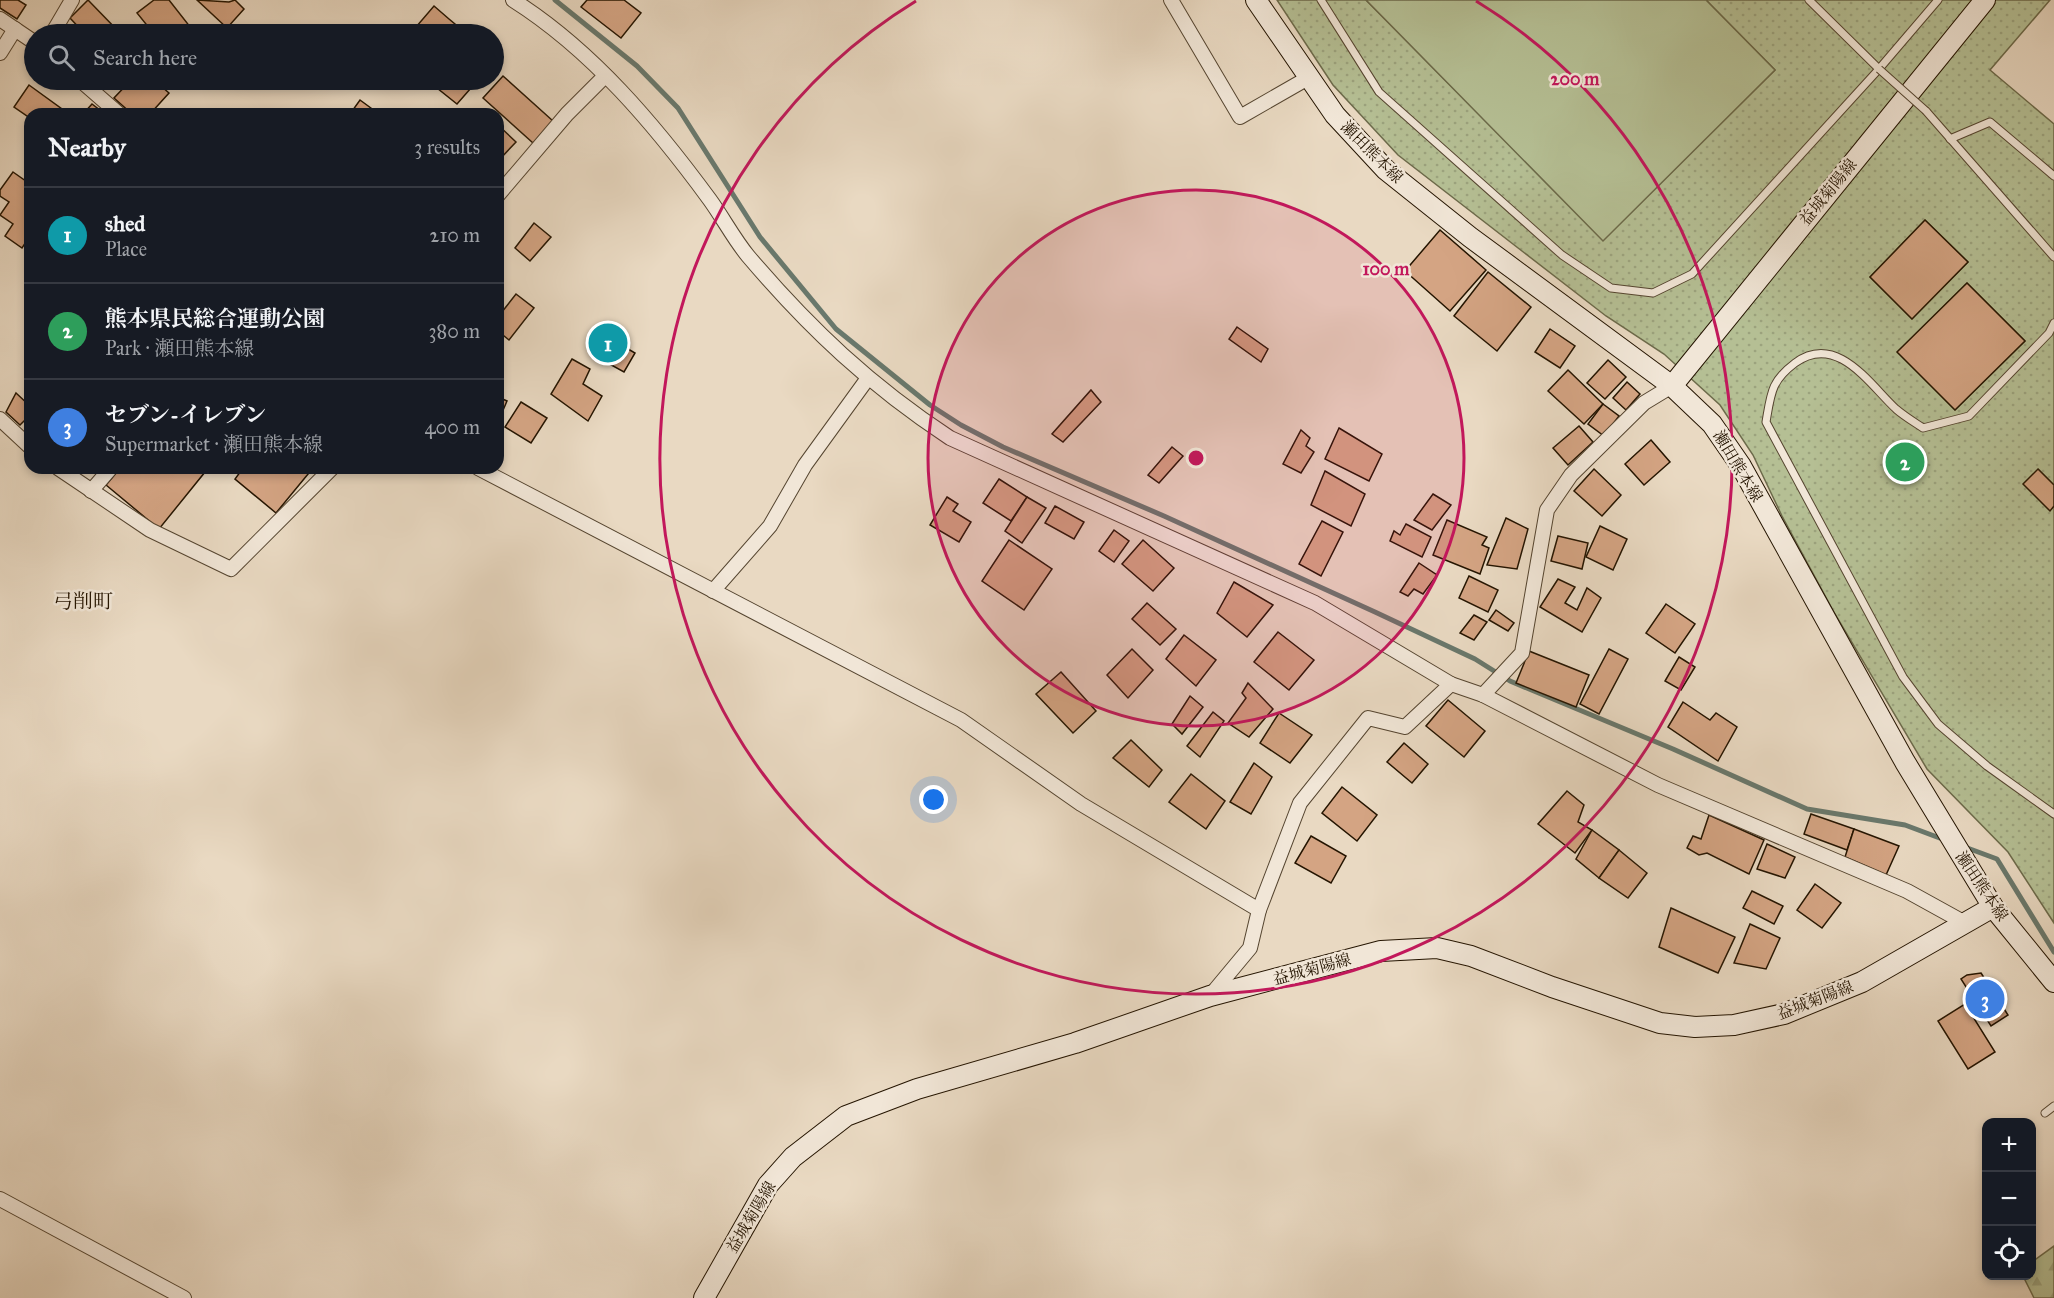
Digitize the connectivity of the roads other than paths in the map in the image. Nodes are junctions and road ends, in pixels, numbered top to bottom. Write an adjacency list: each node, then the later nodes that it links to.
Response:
1 (72, 0): 10 (street)
2 (513, 0): 15 (street)
3 (1171, 0): 16 (street)
4 (1256, 0): 16 (main road, 瀬田熊本線)
5 (1321, 0): 14 (lane)
6 (1809, 0): 14 (lane)
7 (1938, 0): 14 (lane)
8 (1985, 0): 25 (main road, 益城菊陽線)
9 (0, 19): 11 (street)
10 (58, 24)
11 (15, 29): 12 (street); 13 (street)
12 (24, 35)
13 (0, 54)
14 (1879, 69): 19 (lane, bridge)
15 (605, 76): 21 (street); 24 (street)
16 (1308, 78): 25 (main road, 瀬田熊本線)
17 (91, 90): 18 (street)
18 (112, 108)
19 (1950, 139): 20 (lane); 22 (lane)
20 (2054, 176)
21 (504, 188)
22 (2054, 257)
23 (2054, 323): 36 (lane)
24 (868, 378): 33 (street); 34 (street)
25 (1672, 386): 35 (street); 37 (main road, 瀬田熊本線)
26 (0, 419): 27 (street)
27 (24, 441)
28 (67, 474): 32 (street)
29 (106, 474): 32 (street)
30 (326, 474): 32 (street)
31 (489, 474): 33 (street)
32 (91, 491)
33 (713, 591): 38 (street)
34 (1451, 684): 35 (street); 38 (street)
35 (1483, 695): 39 (street)
36 (2054, 814)
37 (1993, 907): 39 (main road, 益城菊陽線); 40 (main road, 瀬田熊本線)
38 (1259, 910): 41 (street)
39 (1965, 922): 41 (main road, 益城菊陽線)
40 (2054, 982)
41 (1210, 996): 46 (main road, 益城菊陽線)
42 (2054, 1106): 43 (lane)
43 (2045, 1113)
44 (0, 1199): 45 (street)
45 (184, 1298)
46 (704, 1298)

